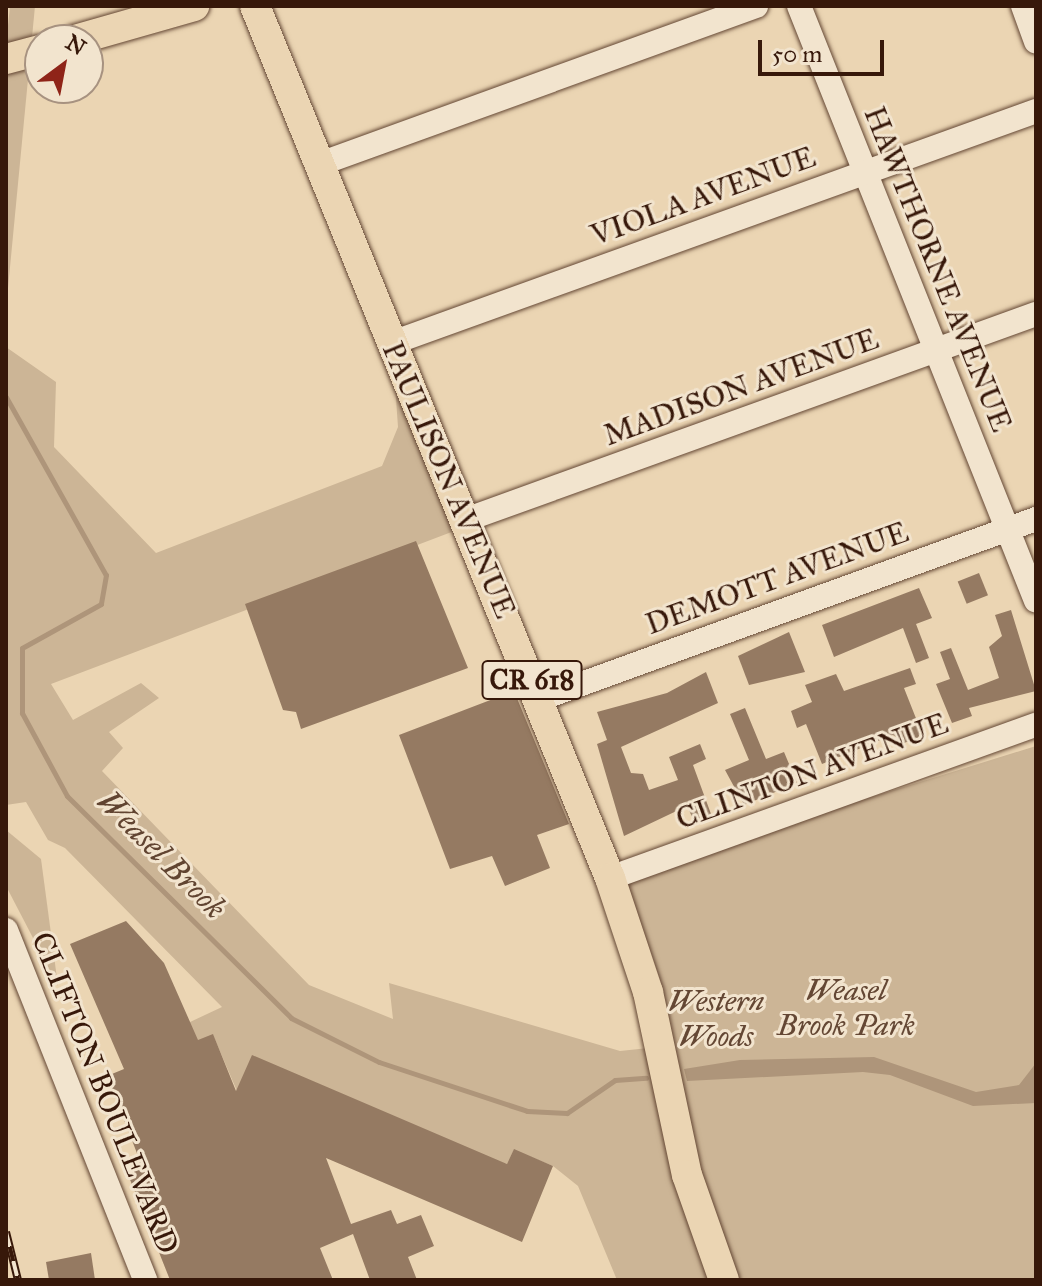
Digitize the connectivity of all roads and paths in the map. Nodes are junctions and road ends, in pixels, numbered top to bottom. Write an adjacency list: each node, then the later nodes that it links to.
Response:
1 (194, 6): 6 (main road)
2 (255, 6): 9 (main road, PAULISON AVENUE / CR 618)
3 (756, 6): 9 (street)
4 (799, 6): 10 (street, HAWTHORNE AVENUE)
5 (1023, 6): 7 (street)
6 (104, 32)
7 (1036, 42)
8 (1036, 111): 10 (street, VIOLA AVENUE)
9 (317, 165): 12 (main road, PAULISON AVENUE / CR 618)
10 (866, 171): 12 (street, VIOLA AVENUE); 13 (street, HAWTHORNE AVENUE)
11 (1036, 314): 13 (street, MADISON AVENUE)
12 (392, 343): 14 (main road, PAULISON AVENUE / CR 618)
13 (936, 350): 14 (street, MADISON AVENUE); 16 (street, HAWTHORNE AVENUE)
14 (468, 519): 18 (main road, PAULISON AVENUE / CR 618)
15 (1036, 519): 16 (street, DEMOTT AVENUE)
16 (1006, 529): 17 (street, HAWTHORNE AVENUE); 18 (street, DEMOTT AVENUE)
17 (1036, 601)
18 (540, 699): 20 (main road, PAULISON AVENUE / CR 618)
19 (1036, 725): 20 (street, CLINTON AVENUE)
20 (610, 878): 23 (main road, PAULISON AVENUE / CR 618)
21 (6, 930): 22 (street, CLIFTON BOULEVARD)
22 (145, 1280)
23 (724, 1280)

